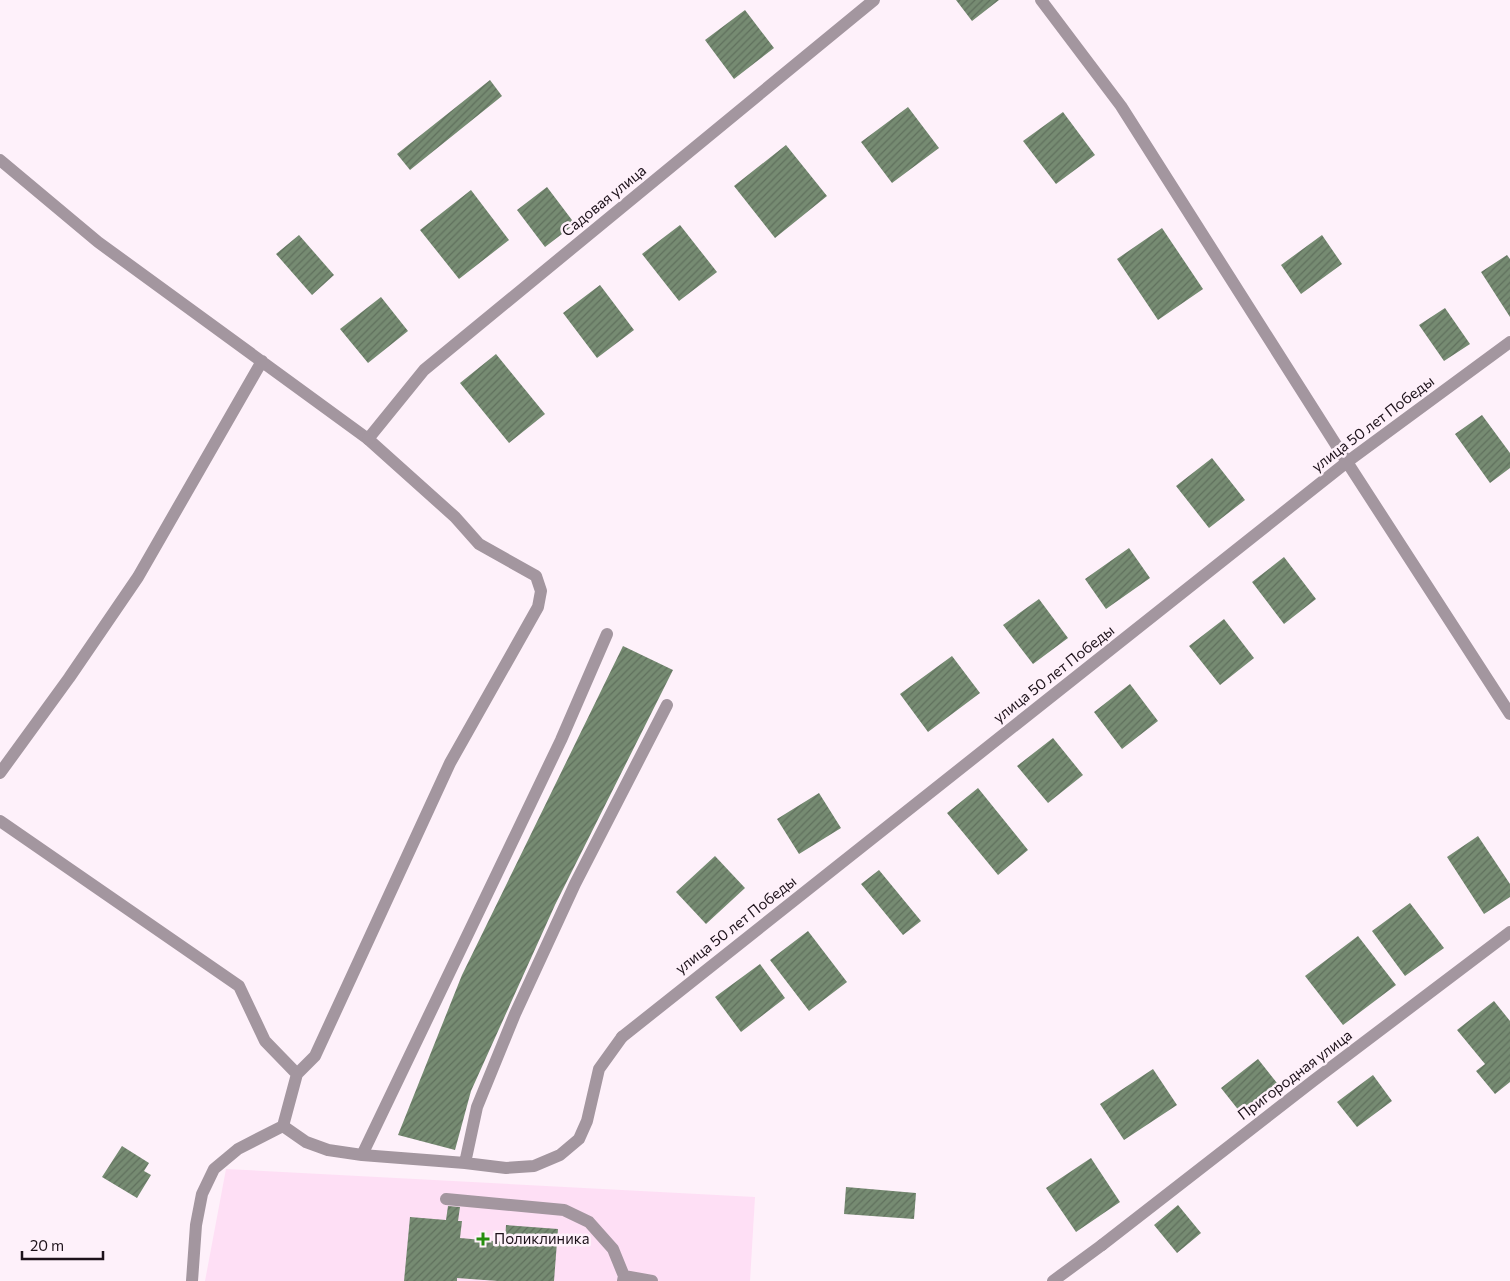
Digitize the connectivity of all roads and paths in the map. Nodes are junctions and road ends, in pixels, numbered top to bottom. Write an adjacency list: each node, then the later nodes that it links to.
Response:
1 (874, 0): 6 (street, Садовая улица)
2 (1042, 0): 7 (street)
3 (0, 160): 5 (street)
4 (1510, 342): 7 (street, улица 50 лет Победы)
5 (262, 361): 6 (street); 11 (street)
6 (368, 439): 14 (street)
7 (1347, 462): 10 (street); 17 (street, улица 50 лет Победы)
8 (607, 634): 16 (street)
9 (668, 705): 17 (street)
10 (1510, 714)
11 (0, 772)
12 (0, 820): 14 (street)
13 (1510, 932): 22 (street, Пригородная улица)
14 (297, 1074): 15 (street)
15 (283, 1126): 16 (street, улица 50 лет Победы); 20 (street)
16 (362, 1155): 17 (street, улица 50 лет Победы)
17 (465, 1163)
18 (446, 1199): 19 (street)
19 (623, 1279): 21 (street)
20 (192, 1281)
21 (652, 1281)
22 (1053, 1281)

